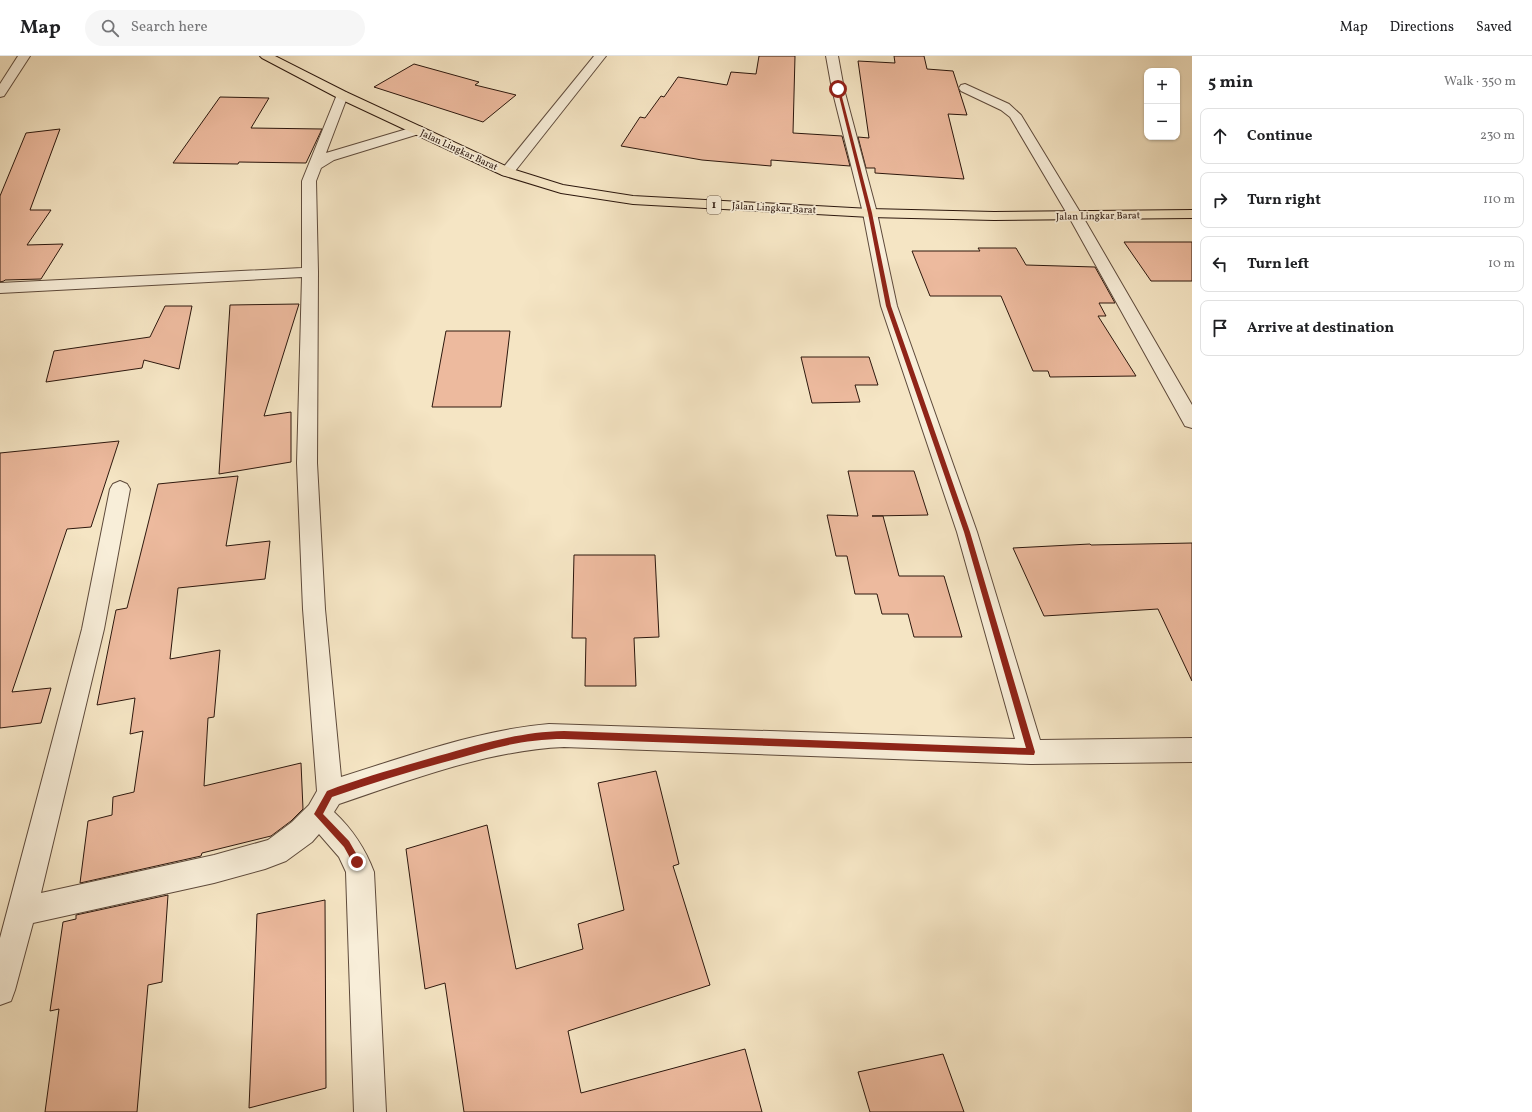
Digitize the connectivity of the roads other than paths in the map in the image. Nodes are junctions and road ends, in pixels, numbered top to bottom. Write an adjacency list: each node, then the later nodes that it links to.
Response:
1 (24, 56): 6 (street)
2 (266, 56): 7 (highway, Jalan Lingkar Barat / 1)
3 (600, 56): 10 (street)
4 (832, 56): 11 (street)
5 (965, 88): 13 (street)
6 (0, 93)
7 (342, 95): 8 (highway, Jalan Lingkar Barat / 1); 9 (street)
8 (417, 130): 9 (street); 10 (highway, Jalan Lingkar Barat / 1)
9 (316, 165): 14 (street)
10 (507, 172): 11 (highway, Jalan Lingkar Barat / 1)
11 (870, 213): 13 (highway, Jalan Lingkar Barat / 1); 19 (street)
12 (1192, 214): 13 (highway, Jalan Lingkar Barat / 1)
13 (1076, 217): 16 (street)
14 (310, 272): 15 (street); 20 (street)
15 (0, 288)
16 (1192, 421)
17 (120, 489): 21 (street)
18 (1192, 750): 19 (street)
19 (1031, 752): 20 (street)
20 (324, 804): 21 (street); 23 (street)
21 (22, 911): 22 (street)
22 (0, 990)
23 (370, 1112)

